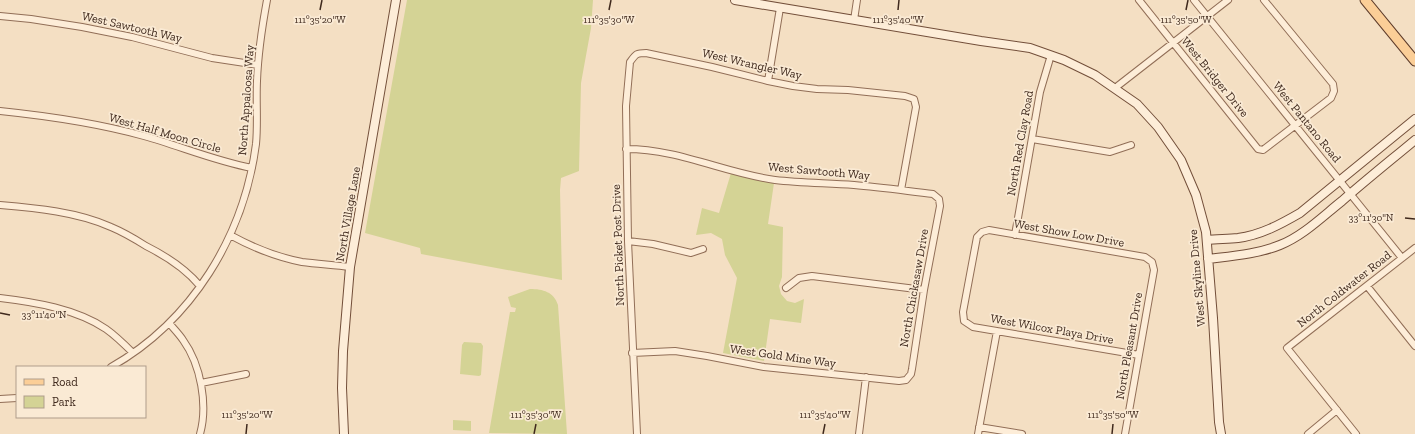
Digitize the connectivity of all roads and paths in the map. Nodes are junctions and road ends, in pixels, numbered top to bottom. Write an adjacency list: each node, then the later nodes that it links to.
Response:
1 (267, 0): 18 (street, North Appaloosa Way)
2 (396, 0): 43 (street, North Village Lane)
3 (735, 0): 10 (street, West Skyline Drive)
4 (857, 0): 13 (street)
5 (1139, 0): 14 (street, West Bridger Drive)
6 (1194, 0): 12 (street, West Pantano Road)
7 (1228, 0): 12 (street)
8 (1264, 0): 23 (street)
9 (1365, 0): 17 (main road)
10 (780, 8): 13 (street, West Skyline Drive); 19 (street)
11 (0, 16): 18 (street, West Sawtooth Way)
12 (1207, 16): 14 (street); 23 (street, West Pantano Road)
13 (854, 20): 15 (street, West Skyline Drive)
14 (1173, 43): 20 (street); 23 (street, West Bridger Drive)
15 (1051, 55): 20 (street, West Skyline Drive); 24 (street, North Red Clay Road)
16 (634, 56): 19 (street, West Wrangler Way); 27 (street, North Picket Post Drive)
17 (1415, 61)
18 (258, 65): 28 (street, North Appaloosa Way)
19 (768, 81): 30 (street, West Wrangler Way)
20 (1115, 88): 36 (street, West Skyline Drive)
21 (0, 111): 28 (street, West Half Moon Circle)
22 (1415, 119): 29 (street)
23 (1296, 126): 29 (street, West Pantano Road)
24 (1032, 139): 26 (street); 35 (street, North Red Clay Road)
25 (1415, 140): 31 (street)
26 (1131, 146)
27 (626, 149): 30 (street, West Sawtooth Way); 37 (street, North Picket Post Drive)
28 (252, 168): 34 (street, North Appaloosa Way)
29 (1340, 180): 31 (street, West Pantano Road); 36 (street)
30 (901, 190): 32 (street, West Sawtooth Way)
31 (1351, 193): 40 (street, West Pantano Road); 41 (street)
32 (939, 199): 47 (street, North Chickasaw Drive)
33 (0, 205): 44 (street)
34 (230, 235): 43 (street); 44 (street, North Appaloosa Way)
35 (1014, 235): 42 (street, West Show Low Drive); 49 (street, West Show Low Drive)
36 (1207, 240): 41 (street, West Skyline Drive)
37 (628, 241): 39 (street); 54 (street, North Picket Post Drive)
38 (1415, 248): 40 (street, North Coldwater Road)
39 (703, 249)
40 (1402, 258): 45 (street, North Coldwater Road)
41 (1208, 259): 72 (street, West Skyline Drive)
42 (1152, 262): 55 (street, North Pleasant Drive)
43 (350, 268): 66 (street, North Village Lane)
44 (200, 286): 50 (street, North Appaloosa Way)
45 (1367, 286): 52 (street); 63 (street, North Coldwater Road)
46 (786, 288): 47 (street)
47 (924, 290): 59 (street, North Chickasaw Drive)
48 (0, 298): 53 (street)
49 (964, 322): 51 (street, West Wilcox Playa Drive)
50 (169, 323): 53 (street, North Appaloosa Way); 60 (street)
51 (997, 331): 55 (street, West Wilcox Playa Drive); 64 (street)
52 (1415, 346)
53 (133, 353): 56 (street, North Appaloosa Way)
54 (632, 353): 58 (street, West Gold Mine Way); 67 (street, North Picket Post Drive)
55 (1139, 355): 71 (street, North Pleasant Drive)
56 (113, 366)
57 (246, 374): 60 (street)
58 (866, 378): 59 (street, West Gold Mine Way); 68 (street)
59 (906, 380)
60 (201, 383): 65 (street)
61 (16, 398): 62 (street)
62 (0, 399)
63 (1337, 410): 73 (street); 74 (street)
64 (979, 427): 69 (street); 70 (street)
65 (200, 434)
66 (344, 434)
67 (637, 434)
68 (859, 434)
69 (978, 434)
70 (1022, 434)
71 (1125, 434)
72 (1221, 434)
73 (1308, 434)
74 (1356, 434)

